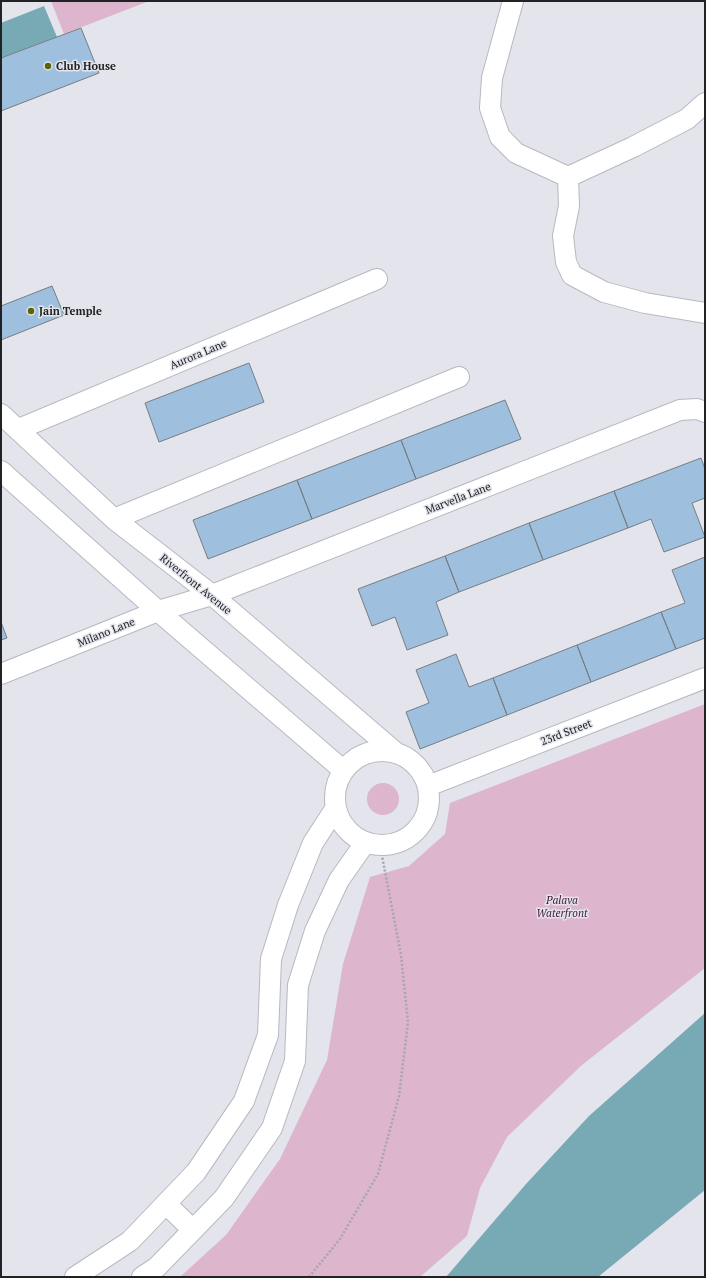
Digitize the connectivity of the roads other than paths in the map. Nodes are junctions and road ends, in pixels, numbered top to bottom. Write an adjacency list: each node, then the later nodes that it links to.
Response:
1 (514, 1): 3 (street)
2 (705, 103): 3 (street)
3 (568, 176): 5 (street)
4 (377, 279): 9 (street, Aurora Lane)
5 (705, 313)
6 (459, 377): 11 (street)
7 (705, 412): 12 (street, Marvella Lane)
8 (1, 414): 9 (street, Riverfront Avenue)
9 (19, 429): 11 (street, Riverfront Avenue)
10 (1, 471): 13 (street)
11 (114, 519): 12 (street, Riverfront Avenue)
12 (212, 595): 13 (street, Milano Lane); 16 (street, Riverfront Avenue)
13 (158, 611): 14 (street, Milano Lane); 17 (street)
14 (1, 674)
15 (705, 678): 18 (street, 23rd Street)
16 (394, 751): 17 (street); 18 (street)
17 (343, 770): 19 (street)
18 (428, 786): 20 (street)
19 (336, 809): 20 (street); 21 (street)
20 (372, 844): 22 (street)
21 (166, 1204): 22 (street); 23 (street)
22 (193, 1230): 24 (street)
23 (75, 1277)
24 (142, 1277)

